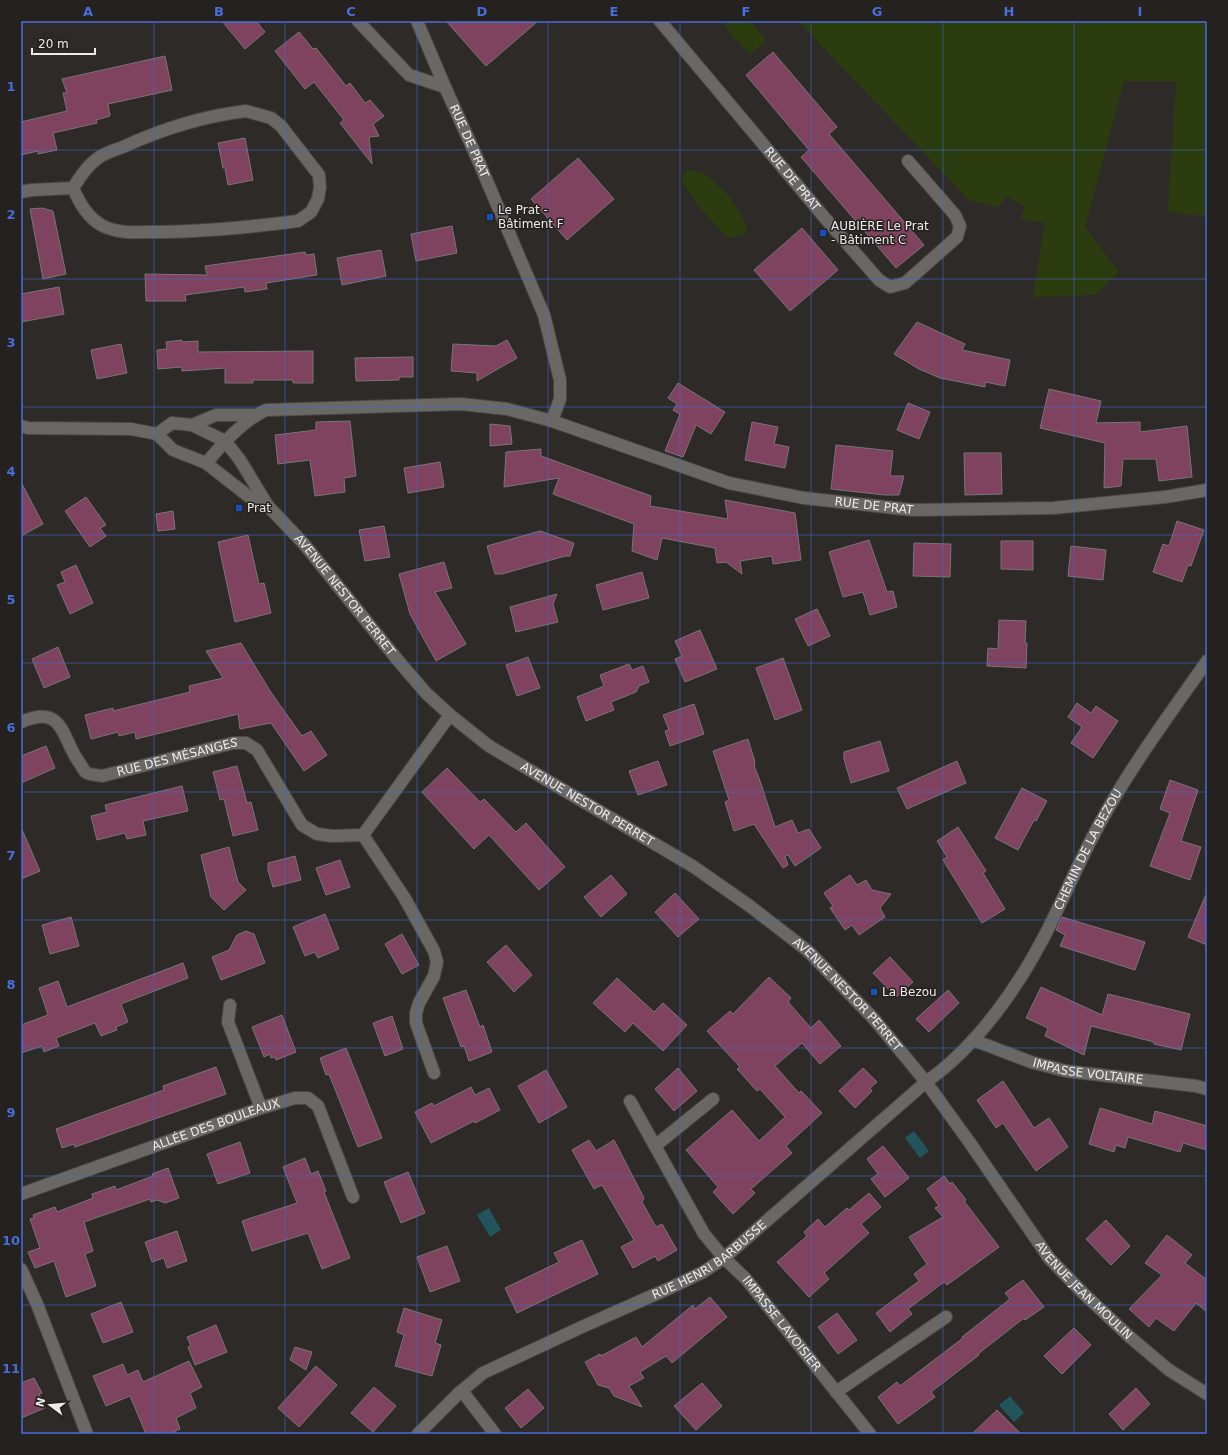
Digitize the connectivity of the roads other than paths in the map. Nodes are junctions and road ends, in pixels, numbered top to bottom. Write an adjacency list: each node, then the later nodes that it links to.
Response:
1 (358, 21): 4 (street)
2 (417, 21): 4 (street, RUE DE PRAT)
3 (660, 21): 5 (street, RUE DE PRAT)
4 (445, 87): 9 (street, RUE DE PRAT)
5 (908, 161)
6 (73, 188): 6 (street); 7 (street)
7 (21, 192)
8 (256, 414): 9 (street, RUE DE PRAT); 10 (street, RUE DE PRAT); 13 (street, RUE DE PRAT)
9 (552, 421): 15 (street, RUE DE PRAT)
10 (192, 425): 12 (street, AVENUE NESTOR PERRET); 13 (street, AVENUE NESTOR PERRET)
11 (23, 427): 12 (street)
12 (157, 434): 14 (street, AVENUE NESTOR PERRET)
13 (225, 441): 14 (street, RUE DE PRAT); 16 (street, AVENUE NESTOR PERRET)
14 (206, 463): 16 (street, AVENUE NESTOR PERRET)
15 (1207, 490)
16 (268, 506): 18 (street, AVENUE NESTOR PERRET)
17 (1207, 661): 22 (street, CHEMIN DE LA BEZOU)
18 (450, 715): 20 (street); 24 (street, AVENUE NESTOR PERRET)
19 (21, 722): 20 (street, RUE DES MÉSANGES)
20 (363, 834): 23 (street)
21 (230, 1005): 28 (street)
22 (973, 1040): 24 (street, CHEMIN DE LA BEZOU); 25 (street, IMPASSE VOLTAIRE)
23 (434, 1073)
24 (926, 1082): 30 (street, AVENUE NESTOR PERRET); 33 (street, RUE HENRI BARBUSSE)
25 (1207, 1089)
26 (713, 1100): 29 (street)
27 (630, 1101): 29 (street, IMPASSE LAVOISIER)
28 (261, 1108): 31 (street, ALLÉE DES BOULEAUX); 32 (street, ALLÉE DES BOULEAUX)
29 (655, 1146): 33 (street, IMPASSE LAVOISIER)
30 (984, 1163): 38 (street, AVENUE JEAN MOULIN)
31 (21, 1194)
32 (353, 1197)
33 (724, 1258): 36 (street, RUE HENRI BARBUSSE); 37 (street, IMPASSE LAVOISIER)
34 (21, 1269): 39 (street)
35 (946, 1317): 37 (street)
36 (462, 1390): 40 (street, RUE HENRI BARBUSSE); 41 (street)
37 (836, 1392): 42 (street, IMPASSE LAVOISIER)
38 (1207, 1394)
39 (87, 1434)
40 (418, 1434)
41 (495, 1434)
42 (870, 1434)

